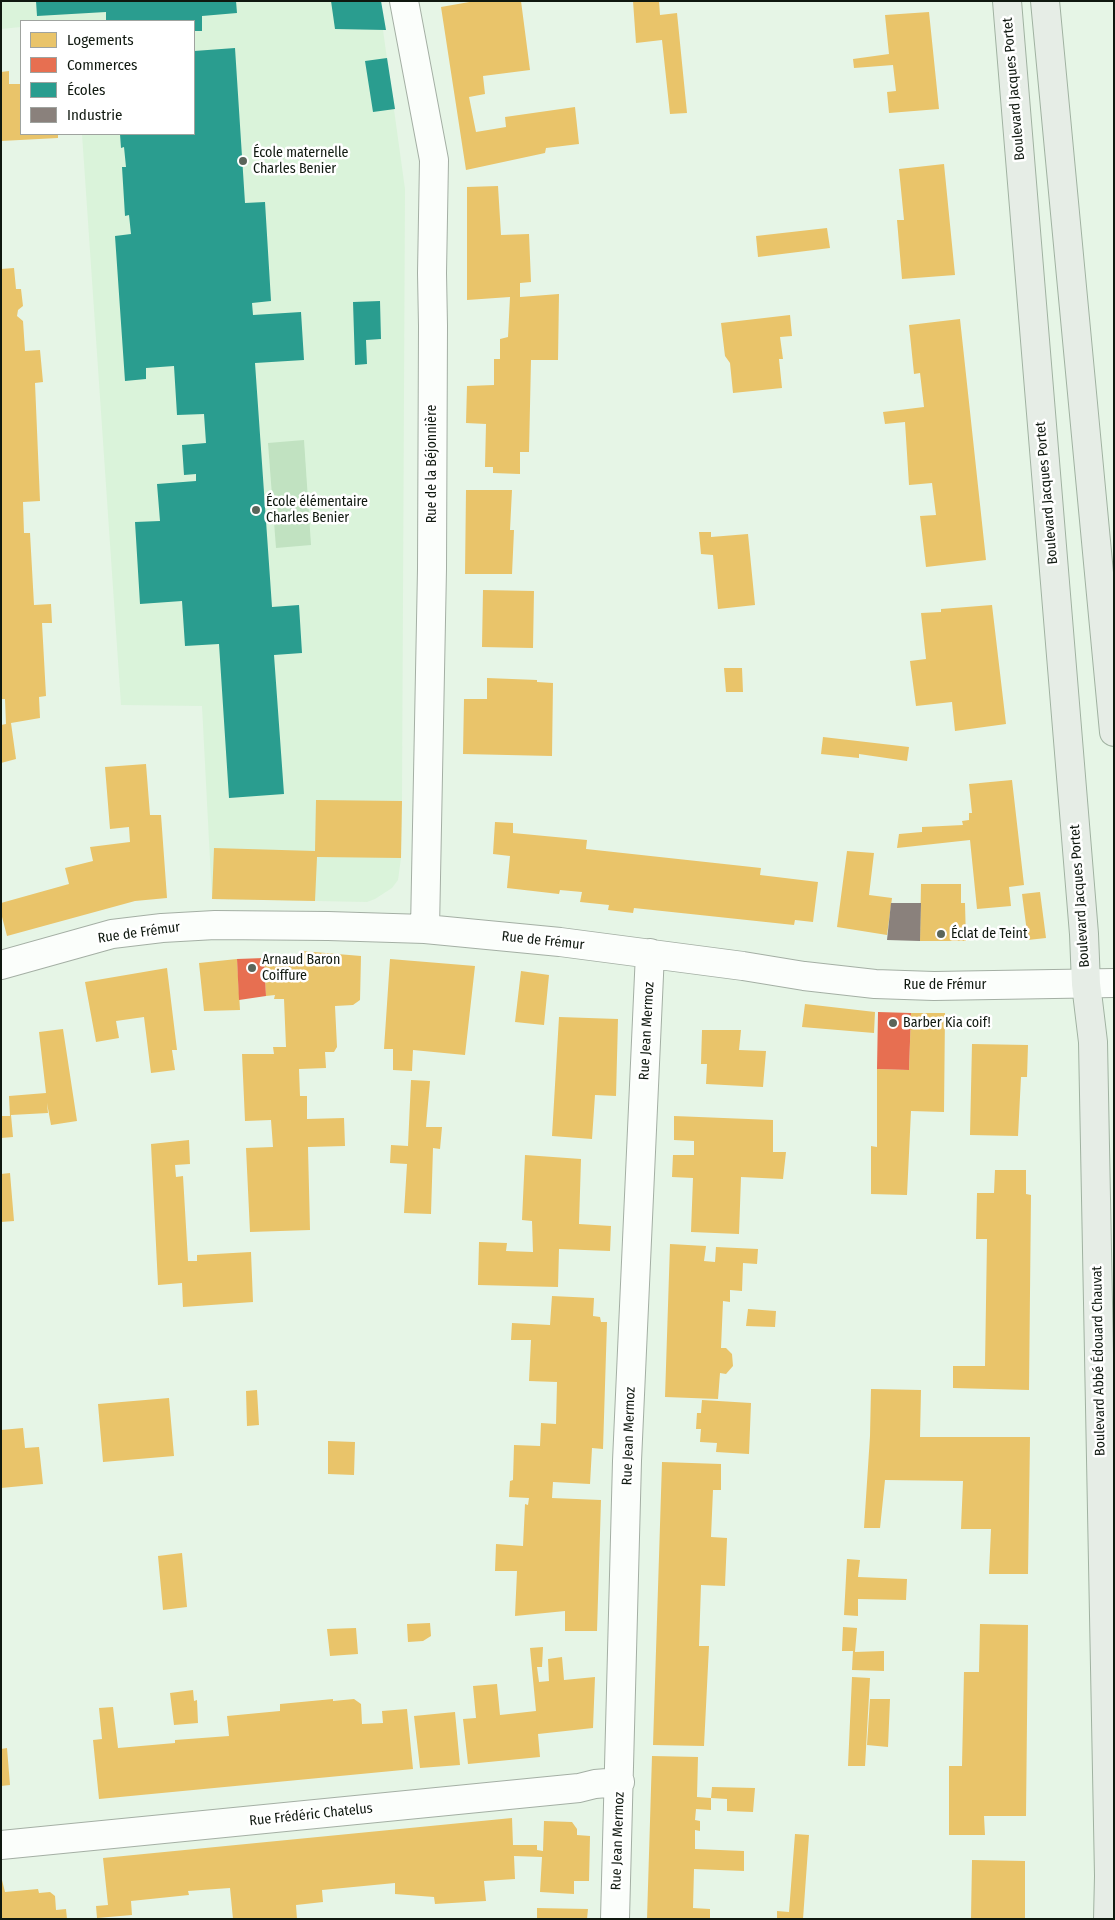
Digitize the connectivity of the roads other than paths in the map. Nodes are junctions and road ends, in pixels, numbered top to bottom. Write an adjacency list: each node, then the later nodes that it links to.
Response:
1 (404, 1): 5 (street, Rue de la Béjonnière)
2 (1007, 1): 9 (main road, Boulevard Jacques Portet)
3 (1045, 1): 4 (main road)
4 (1114, 732)
5 (426, 929): 6 (street, Rue de Frémur); 7 (street, Rue de Frémur)
6 (650, 953): 9 (street, Rue de Frémur); 10 (street, Rue Jean Mermoz)
7 (1, 965)
8 (1114, 983): 9 (street, Rue de Frémur)
9 (1086, 984): 13 (main road, Boulevard Abbé Édouard Chauvat)
10 (620, 1782): 11 (street, Rue Frédéric Chatelus); 12 (street, Rue Jean Mermoz)
11 (1, 1845)
12 (616, 1919)
13 (1108, 1919)

